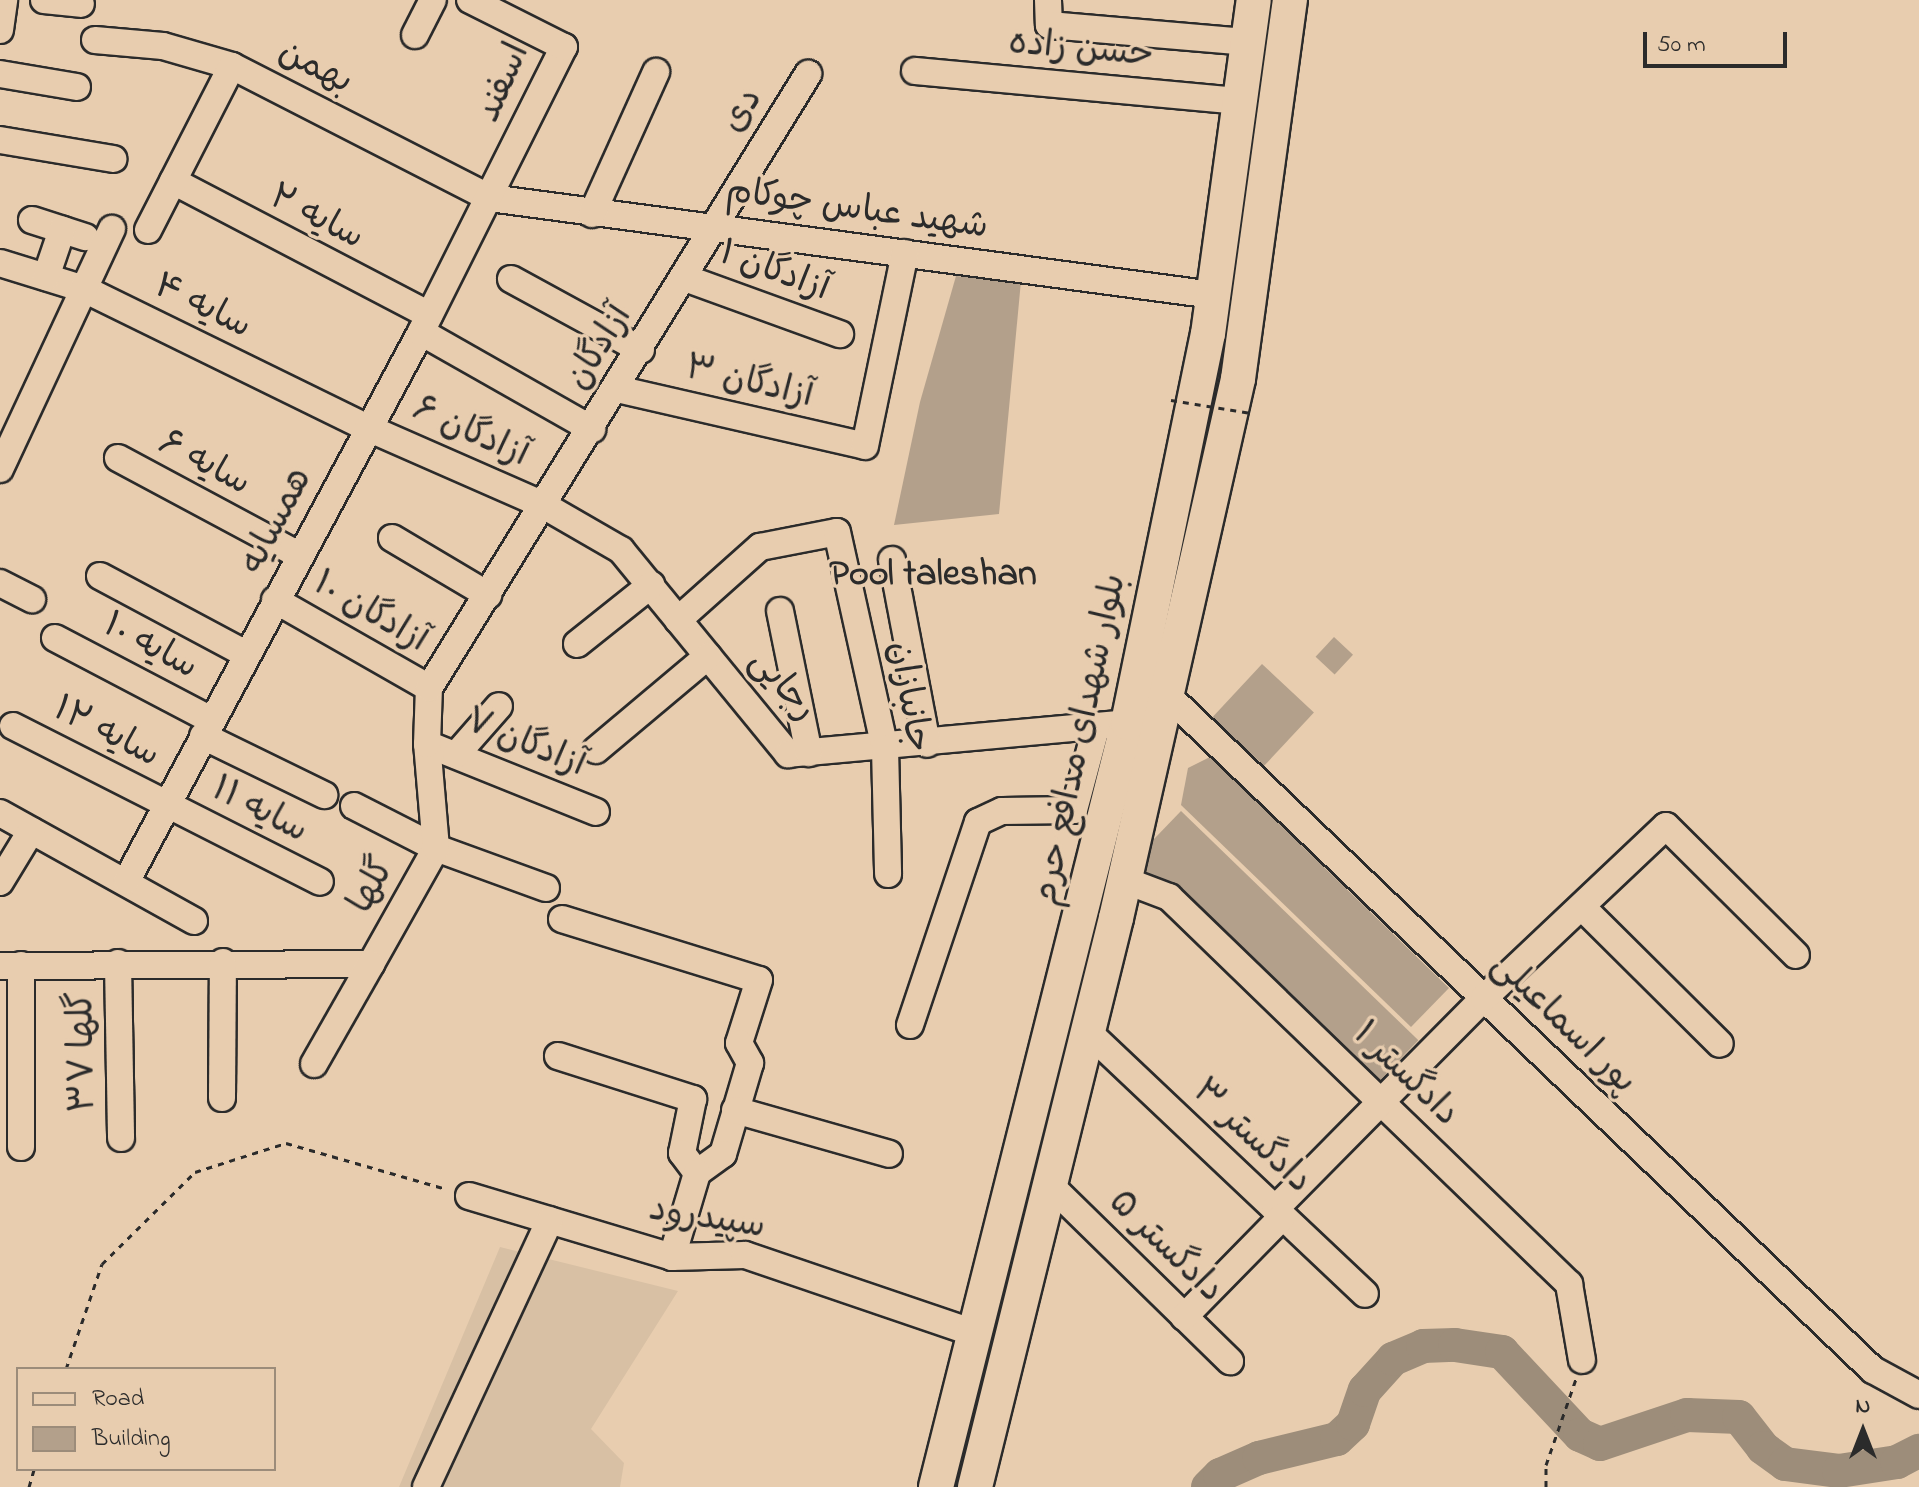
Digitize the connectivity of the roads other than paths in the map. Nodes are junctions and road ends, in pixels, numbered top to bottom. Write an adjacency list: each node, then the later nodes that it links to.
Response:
1 (4, 0): 9 (street)
2 (44, 0): 8 (street)
3 (433, 0): 10 (street)
4 (470, 0): 23 (street, اسفند)
5 (1048, 0): 12 (street)
6 (1254, 0): 12 (main road, بلوار شهدای مدافع حرم)
7 (1290, 0): 61 (main road, بلوار شهدای مدافع حرم)
8 (81, 4)
9 (0, 30)
10 (415, 35)
11 (95, 40): 13 (street, بهمن)
12 (1248, 42): 19 (main road, بلوار شهدای مدافع حرم)
13 (232, 66): 22 (street); 23 (street, بهمن)
14 (915, 71): 19 (street, حسن زاده)
15 (656, 72): 24 (street)
16 (0, 74): 18 (street)
17 (808, 74): 26 (street, دی)
18 (77, 87)
19 (1241, 101): 35 (main road, بلوار شهدای مدافع حرم)
20 (0, 140): 21 (street)
21 (113, 159)
22 (173, 181): 28 (street); 36 (street, سایه ۲)
23 (490, 198): 24 (street, شهید عباس چوکام); 36 (street, همسایه)
24 (592, 214): 26 (street, شهید عباس چوکام)
25 (32, 220): 31 (street)
26 (713, 227): 29 (street, شهید عباس چوکام); 32 (street, آزادگان)
27 (112, 229): 34 (street)
28 (148, 230)
29 (905, 253): 35 (street, شهید عباس چوکام); 39 (street, آزادگان ۳)
30 (0, 263): 31 (street, سایه ۴)
31 (46, 277): 34 (street, سایه ۴)
32 (685, 278): 37 (street, آزادگان ۱); 38 (street, آزادگان)
33 (511, 279): 38 (street)
34 (84, 289): 40 (street, سایه ۴); 43 (street)
35 (1213, 295): 64 (main road, بلوار شهدای مدافع حرم)
36 (425, 323): 40 (street, همسایه); 41 (street, سایه ۲)
37 (840, 334)
38 (641, 350): 39 (street, آزادگان)
39 (617, 389): 41 (street, آزادگان)
40 (368, 428): 44 (street, آزادگان ۶); 46 (street, همسایه)
41 (592, 429): 44 (street, آزادگان)
42 (118, 458): 46 (street, سایه ۶)
43 (0, 469)
44 (543, 505): 50 (street, رجایی); 51 (street)
45 (392, 538): 51 (street)
46 (299, 555): 53 (street, همسایه)
47 (892, 560): 67 (street)
48 (100, 576): 58 (street)
49 (0, 583): 52 (street)
50 (651, 585): 55 (street, رجایی); 57 (street)
51 (488, 595): 60 (street)
52 (32, 599)
53 (275, 600): 58 (street, همسایه); 60 (street, آزادگان ۱۰)
54 (780, 611): 70 (street)
55 (678, 620): 59 (street, رجایی); 68 (street, جانبازان)
56 (55, 638): 65 (street, سایه ۱۰)
57 (577, 644)
58 (246, 654): 65 (street, همسایه)
59 (708, 656): 69 (street); 70 (street, رجایی)
60 (429, 688): 66 (street, گلها)
61 (1166, 694): 81 (main road, بلوار شهدای مدافع حرم); 94 (street, پور اسماعیلی)
62 (499, 706): 71 (street)
63 (13, 726): 73 (street, سایه ۱۲)
64 (1112, 726): 67 (street, رجایی); 88 (main road, بلوار شهدای مدافع حرم); 95 (street)
65 (207, 728): 72 (street, سایه ۱۰); 73 (street, همسایه)
66 (427, 744): 71 (street, آزادگان ۷); 78 (street, گلها)
67 (927, 744): 68 (street, رجایی)
68 (885, 748): 70 (street, رجایی); 79 (street, جانبازان)
69 (596, 750)
70 (809, 753)
71 (456, 755): 75 (street, آزادگان ۷)
72 (324, 795)
73 (166, 805): 80 (street, همسایه); 83 (street, سایه ۱۱)
74 (354, 806): 78 (street)
75 (596, 812)
76 (0, 813): 77 (street)
77 (31, 831): 80 (street); 82 (street)
78 (436, 848): 84 (street); 92 (street, گلها)
79 (888, 874)
80 (127, 880): 87 (street)
81 (1124, 880): 88 (main road, بلوار شهدای مدافع حرم); 101 (street, دادگستر ۱)
82 (0, 882)
83 (320, 882)
84 (546, 888)
85 (1582, 907): 89 (street); 94 (street); 97 (street)
86 (562, 919): 102 (street)
87 (194, 921)
88 (1094, 941): 96 (main road, بلوار شهدای مدافع حرم); 114 (main road, بلوار شهدای مدافع حرم)
89 (1796, 955)
90 (223, 962): 91 (street, گلها); 92 (street, گلها); 100 (street)
91 (118, 963): 93 (street, گلها); 103 (street, گلها ۳۷)
92 (371, 964): 99 (street)
93 (11, 966): 104 (street)
94 (1484, 998): 101 (street); 117 (street, پور اسماعیلی)
95 (910, 1025)
96 (1088, 1032): 107 (main road, بلوار شهدای مدافع حرم); 109 (street, دادگستر ۳)
97 (1720, 1044)
98 (558, 1056): 106 (street)
99 (314, 1064)
100 (222, 1098)
101 (1380, 1101): 109 (street); 115 (street, دادگستر ۱)
102 (735, 1110): 105 (street); 106 (street)
103 (121, 1138)
104 (21, 1147)
105 (889, 1154)
106 (697, 1173): 111 (street)
107 (1050, 1185): 113 (street, دادگستر ۵); 120 (main road, بلوار شهدای مدافع حرم)
108 (469, 1196): 110 (street, سپیدرود)
109 (1279, 1212): 112 (street, دادگستر ۳); 113 (street)
110 (550, 1220): 111 (street, سپیدرود); 118 (street)
111 (672, 1257): 114 (street, سپیدرود)
112 (1365, 1294)
113 (1184, 1317): 116 (street, دادگستر ۵)
114 (977, 1334): 119 (main road, بلوار شهدای مدافع حرم)
115 (1582, 1360)
116 (1230, 1361)
117 (1919, 1395)
118 (426, 1487)
119 (936, 1487)
120 (975, 1487)

